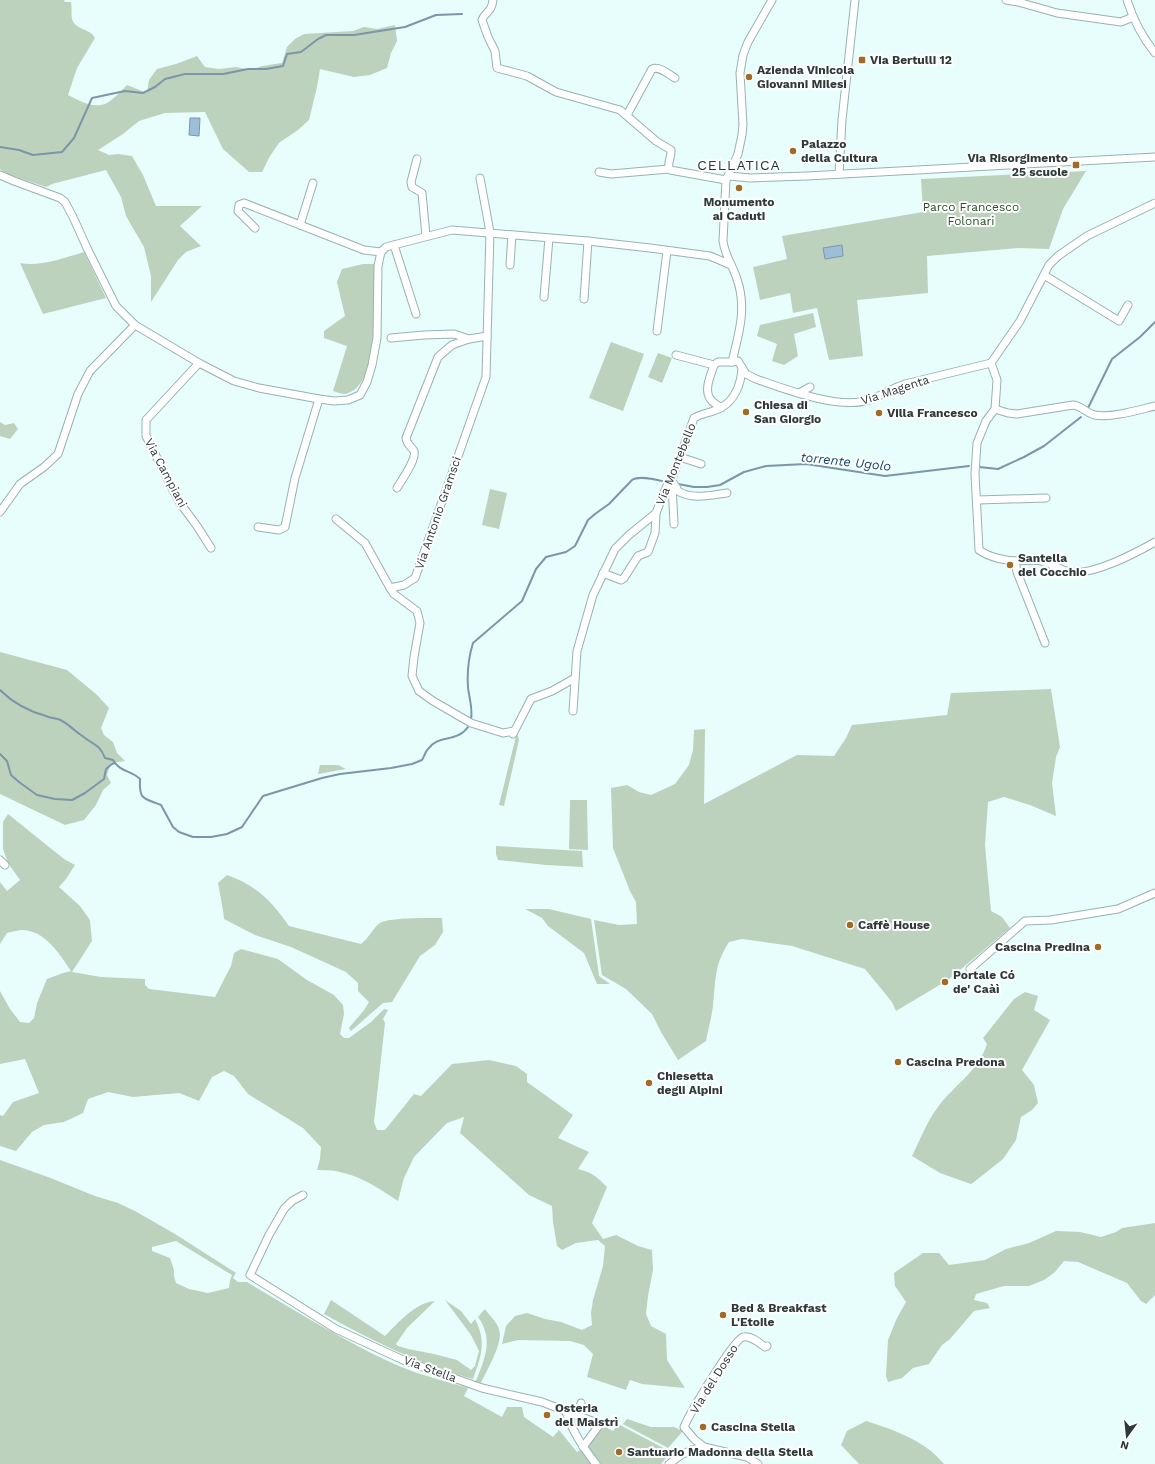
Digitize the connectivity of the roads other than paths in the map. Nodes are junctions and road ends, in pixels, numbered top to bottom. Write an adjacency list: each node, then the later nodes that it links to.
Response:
1 (493, 0): 9 (street)
2 (772, 0): 17 (street)
3 (855, 0): 15 (street)
4 (1006, 0): 6 (street)
5 (1127, 0): 6 (street)
6 (1133, 17): 7 (street)
7 (1155, 53)
8 (675, 78): 9 (street)
9 (627, 115): 12 (street)
10 (1155, 157): 15 (street)
11 (417, 158): 24 (street)
12 (669, 169): 14 (street); 17 (street)
13 (0, 174): 39 (street)
14 (599, 174)
15 (839, 174): 17 (street)
16 (480, 178): 22 (street, Via Antonio Gramsci)
17 (725, 178): 28 (street)
18 (313, 183): 20 (street)
19 (1155, 203): 34 (street)
20 (300, 225): 21 (street); 30 (street)
21 (255, 228)
22 (490, 232): 23 (street); 24 (street); 41 (street, Via Antonio Gramsci)
23 (512, 234): 25 (street); 32 (street)
24 (426, 236): 27 (street)
25 (549, 238): 26 (street); 35 (street)
26 (588, 241): 29 (street); 36 (street)
27 (394, 245): 30 (street); 38 (street)
28 (724, 250): 31 (street); 33 (street)
29 (667, 251): 31 (street); 40 (street)
30 (381, 252): 52 (street)
31 (710, 256): 33 (street)
32 (510, 265)
33 (731, 265): 45 (street)
34 (1044, 275): 37 (street); 48 (street)
35 (544, 297)
36 (584, 299)
37 (1128, 304)
38 (416, 314)
39 (135, 325): 46 (street); 63 (street)
40 (657, 331)
41 (487, 336): 43 (street); 72 (street, Via Antonio Gramsci)
42 (391, 338): 43 (street)
43 (469, 339): 59 (street)
44 (676, 355): 47 (street)
45 (735, 362): 47 (street); 49 (street)
46 (199, 363): 52 (street); 69 (street, Via Campiani)
47 (716, 363): 54 (street)
48 (990, 363): 51 (street, Via Magenta); 55 (street)
49 (742, 368): 51 (street, Via Magenta); 54 (street)
50 (810, 387): 51 (street)
51 (799, 393)
52 (320, 399): 67 (street)
53 (1155, 406): 55 (street)
54 (721, 408): 56 (street, Via Montebello)
55 (995, 409): 62 (street)
56 (680, 457): 57 (street); 58 (street, Via Montebello)
57 (701, 464)
58 (672, 481): 60 (street); 64 (street, Via Montebello); 66 (street)
59 (397, 488)
60 (727, 493)
61 (1046, 498): 62 (street)
62 (978, 500): 70 (street)
63 (0, 512)
64 (656, 513): 71 (street, Via Montebello); 71 (street)
65 (336, 519): 72 (street)
66 (674, 524)
67 (258, 527)
68 (1155, 542): 70 (street)
69 (211, 548)
70 (1015, 561): 73 (street)
71 (603, 573): 74 (street, Via Montebello)
72 (390, 588): 74 (street)
73 (1045, 644)
74 (575, 678): 75 (street, Via Montebello)
75 (573, 711)
76 (1155, 893): 77 (street)
77 (970, 969)
78 (303, 1195): 81 (street, Via Stella)
79 (767, 1346): 84 (street, Via del Dosso)
80 (581, 1403): 82 (street)
81 (566, 1412): 82 (street, Via Stella); 83 (street)
82 (577, 1416): 83 (street, Via Stella)
83 (583, 1447): 85 (street)
84 (704, 1447): 86 (street); 87 (street)
85 (596, 1464)
86 (670, 1464)
87 (758, 1464)

